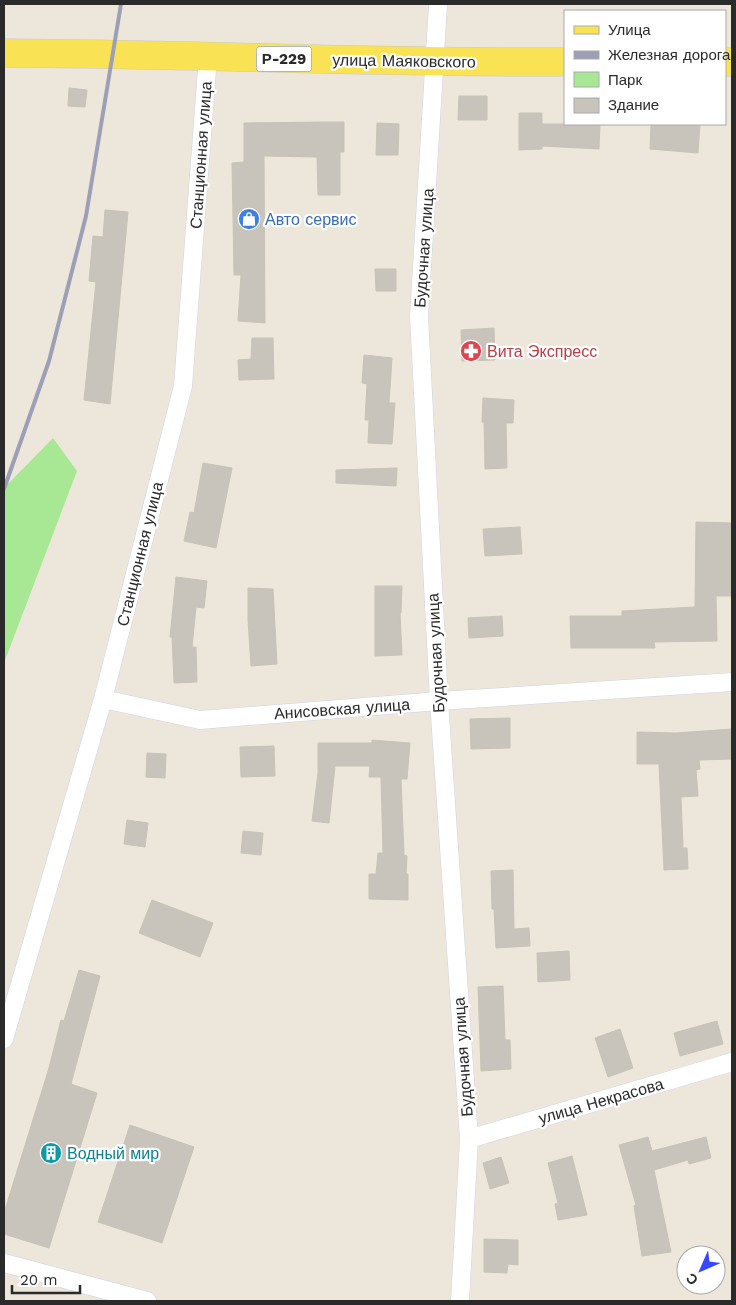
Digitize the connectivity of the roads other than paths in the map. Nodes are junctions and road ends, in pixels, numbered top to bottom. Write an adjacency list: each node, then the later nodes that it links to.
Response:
1 (438, 4): 5 (street, Будочная улица)
2 (4, 53): 3 (main road, улица Маяковского / Р-229)
3 (208, 56): 5 (main road, улица Маяковского / Р-229); 7 (street, Станционная улица)
4 (564, 62): 5 (main road, улица Маяковского / Р-229)
5 (436, 63): 8 (street, Будочная улица)
6 (732, 682): 8 (street, Анисовская улица)
7 (103, 699): 8 (street, Анисовская улица); 9 (street, Станционная улица)
8 (439, 701): 11 (street, Будочная улица)
9 (4, 1039)
10 (732, 1062): 11 (street, улица Некрасова)
11 (469, 1139): 14 (street, Будочная улица)
12 (4, 1264): 13 (street)
13 (147, 1301)
14 (460, 1301)

